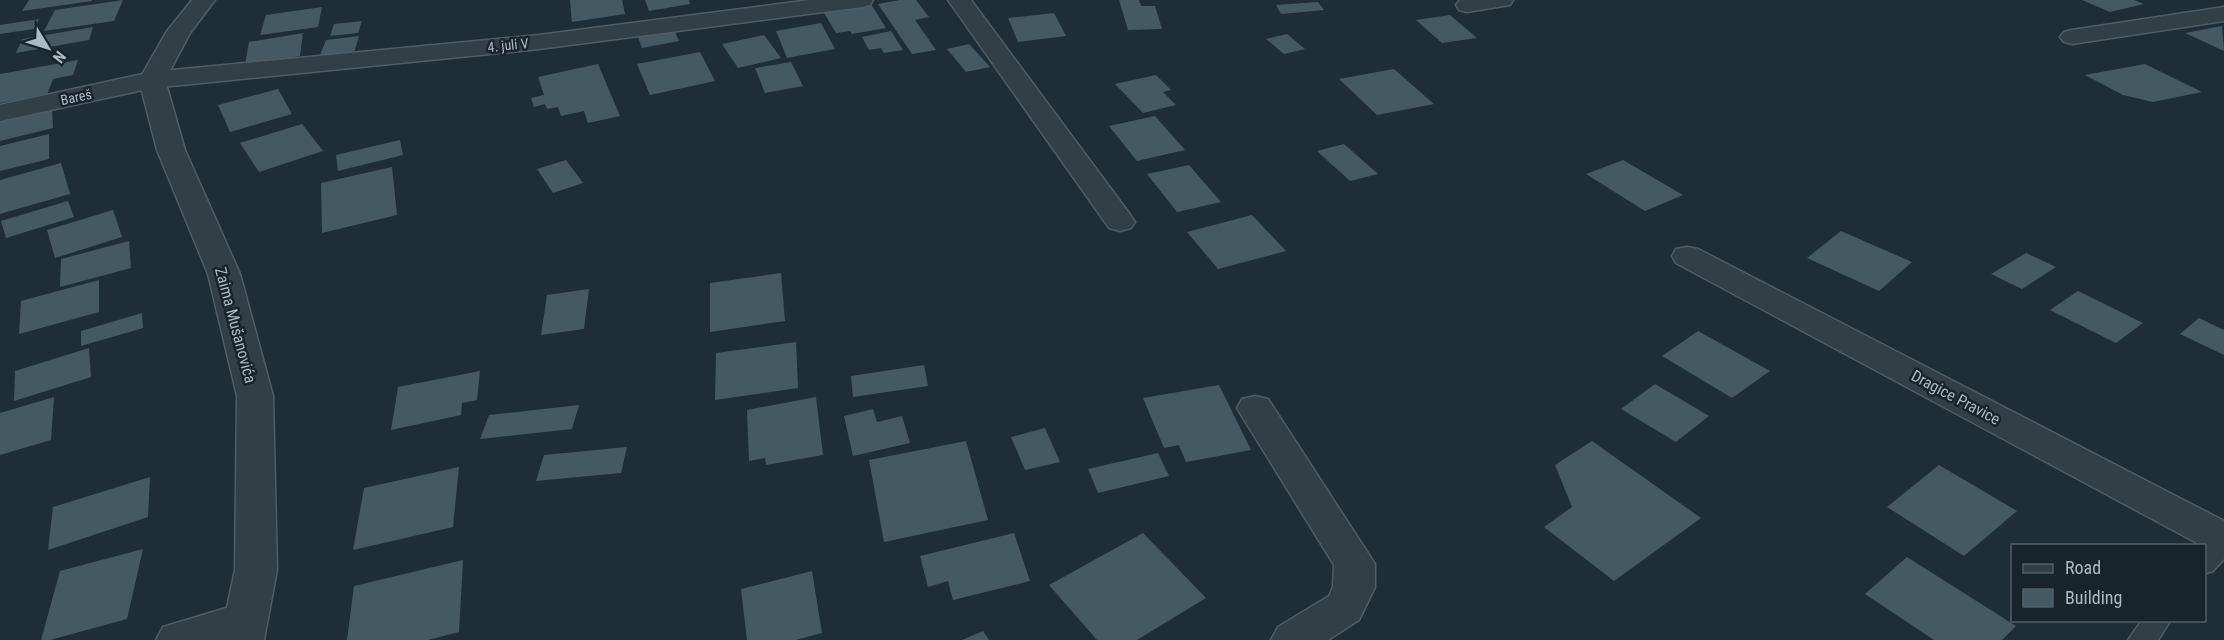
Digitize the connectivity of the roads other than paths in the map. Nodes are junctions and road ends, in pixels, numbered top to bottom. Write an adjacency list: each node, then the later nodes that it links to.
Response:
1 (204, 0): 8 (street)
2 (862, 0): 8 (street, 4. juli V)
3 (959, 0): 10 (street)
4 (1502, 0): 5 (street)
5 (1467, 5)
6 (2224, 14): 7 (street)
7 (2072, 37)
8 (152, 80): 9 (street, Bareš); 16 (street, Zaima Mušanovića)
9 (0, 113)
10 (1120, 222)
11 (1687, 256): 13 (street, Dragice Pravice)
12 (1255, 408): 18 (street)
13 (2224, 540): 14 (lane)
14 (2206, 563)
15 (2157, 622): 19 (lane)
16 (244, 629): 17 (street)
17 (178, 640)
18 (1293, 640)
19 (2142, 640)

